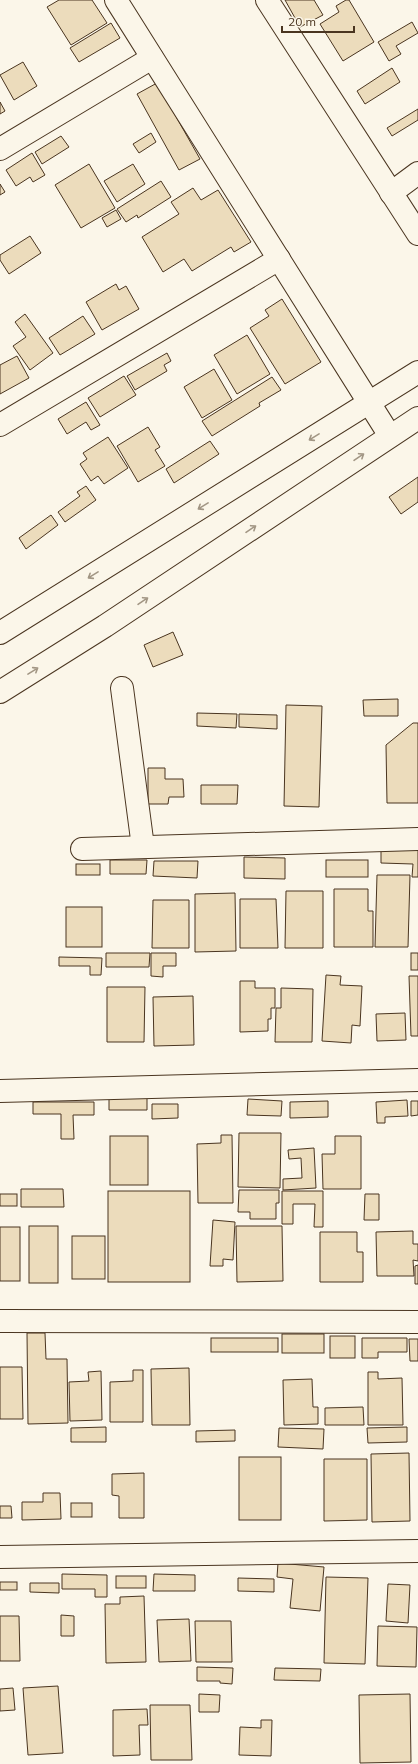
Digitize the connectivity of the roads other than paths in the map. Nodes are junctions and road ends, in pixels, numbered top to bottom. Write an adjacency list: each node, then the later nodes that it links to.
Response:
1 (116, 0): 3 (street)
2 (267, 0): 6 (street)
3 (152, 58): 4 (street); 8 (street)
4 (0, 149)
5 (418, 173): 6 (street)
6 (391, 193): 7 (street)
7 (418, 234)
8 (279, 259): 10 (street); 12 (street)
9 (418, 372): 10 (street)
10 (369, 403): 13 (street); 14 (street, one-way to 14)
11 (418, 418): 13 (street)
12 (0, 425)
13 (390, 436): 16 (street, one-way to 13)
14 (0, 633)
15 (122, 688): 18 (street)
16 (0, 692)
17 (418, 839): 18 (street)
18 (143, 847): 19 (street)
19 (82, 849)
20 (418, 1080): 21 (street)
21 (0, 1091)
22 (0, 1321): 23 (street)
23 (418, 1322)
24 (418, 1551): 25 (street)
25 (0, 1558)

